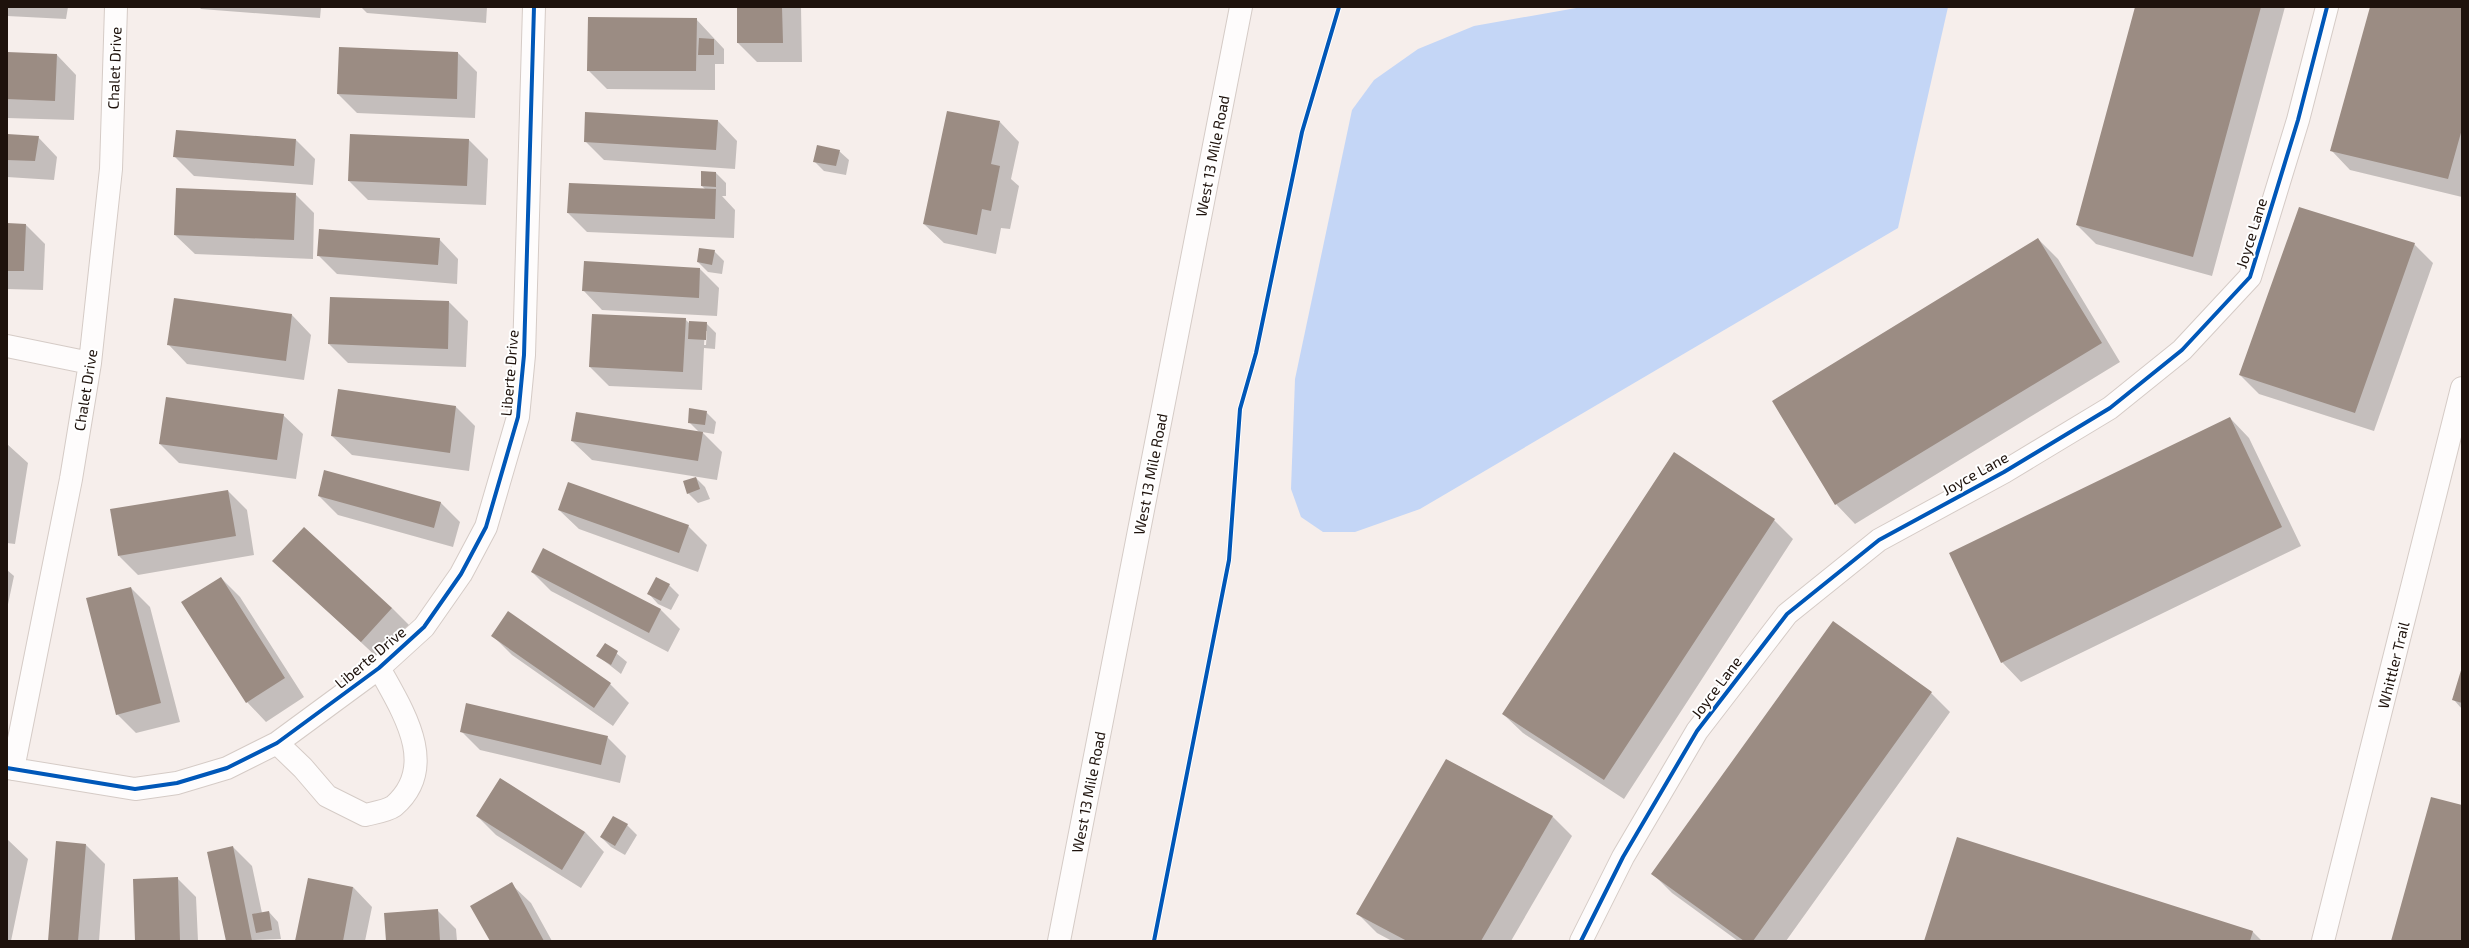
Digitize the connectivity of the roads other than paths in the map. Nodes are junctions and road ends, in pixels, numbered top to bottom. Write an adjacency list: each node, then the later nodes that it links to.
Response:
1 (116, 7): 6 (street, Chalet Drive)
2 (534, 7): 8 (street, Liberte Drive)
3 (1241, 7): 11 (street, West 13 Mile Road)
4 (2327, 7): 12 (street, Joyce Lane)
5 (7, 346): 6 (street)
6 (90, 363): 10 (street, Chalet Drive)
7 (2462, 388): 13 (street, Whittler Trail)
8 (379, 668): 9 (street, Liberte Drive); 9 (street)
9 (277, 743): 10 (street, Liberte Drive)
10 (10, 768)
11 (1059, 941)
12 (1581, 941)
13 (2323, 941)

